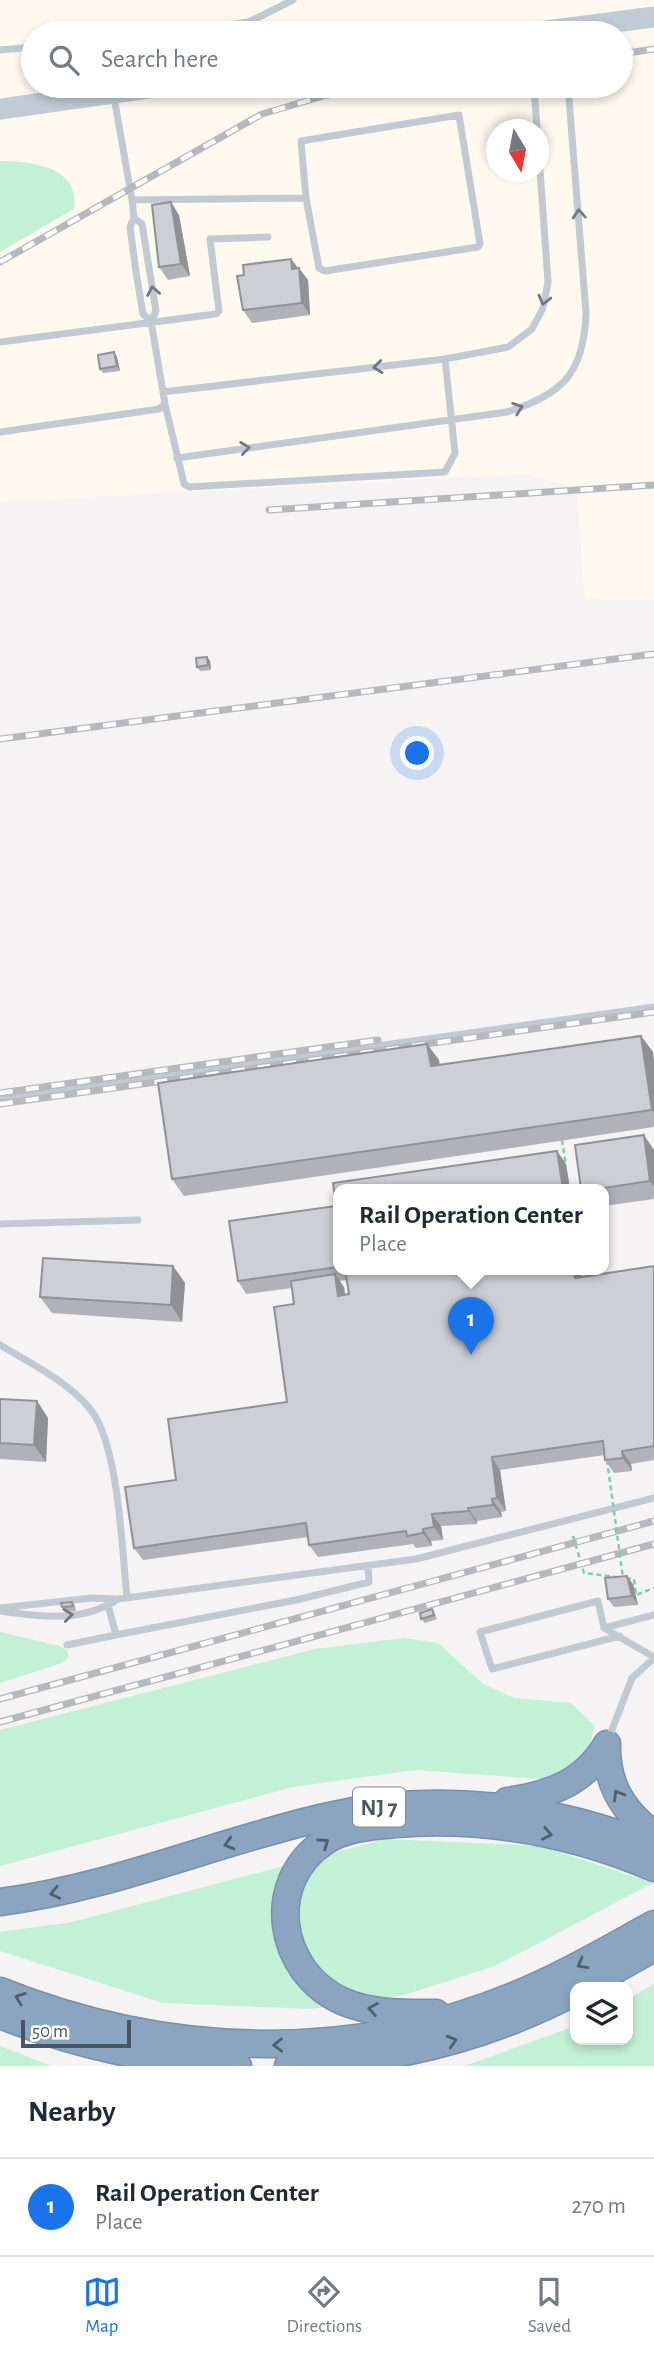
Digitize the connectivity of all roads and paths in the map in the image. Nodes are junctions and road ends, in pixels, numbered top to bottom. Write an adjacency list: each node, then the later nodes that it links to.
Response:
1 (293, 0): 3 (lane)
2 (654, 17): 4 (main road)
3 (251, 21)
4 (628, 21)
5 (21, 48): 6 (lane)
6 (0, 50)
7 (78, 98): 11 (main road)
8 (115, 98): 13 (lane)
9 (535, 98): 18 (lane, one-way to 18)
10 (569, 98): 21 (lane, one-way to 10)
11 (0, 109)
12 (306, 198): 12 (lane); 13 (lane)
13 (132, 200): 14 (lane)
14 (134, 218): 16 (lane); 16 (lane, one-way to 14)
15 (268, 237): 16 (lane)
16 (151, 321): 17 (lane); 19 (lane)
17 (0, 342)
18 (445, 359): 19 (lane, one-way to 19); 21 (lane)
19 (163, 392): 20 (lane)
20 (165, 404): 22 (lane); 23 (lane)
21 (451, 419): 23 (lane, one-way to 21); 23 (lane)
22 (0, 432)
23 (177, 458)
24 (654, 1007): 25 (lane)
25 (0, 1099)
26 (562, 1138): 27 (path)
27 (567, 1176)
28 (138, 1220): 29 (lane)
29 (0, 1224)
30 (0, 1345): 37 (lane)
31 (605, 1448): 35 (path, bridge)
32 (654, 1498): 34 (lane)
33 (573, 1536): 36 (path)
34 (368, 1566): 37 (lane); 43 (lane)
35 (624, 1586)
36 (654, 1588)
37 (127, 1598): 38 (lane)
38 (118, 1599): 39 (lane); 40 (lane)
39 (108, 1605): 40 (lane, one-way to 39); 43 (lane)
40 (0, 1610)
41 (654, 1615): 42 (lane)
42 (604, 1628): 44 (lane); 44 (lane)
43 (116, 1635): 45 (lane)
44 (621, 1636): 46 (lane)
45 (67, 1645)
46 (654, 1657): 47 (lane)
47 (607, 1744): 48 (highway); 49 (highway, one-way to 47)
48 (467, 1805): 50 (highway, NJ 7); 52 (highway, NJ 7, one-way to 52)
49 (654, 1833)
50 (654, 1847)
51 (654, 1868): 57 (highway, one-way to 51)
52 (0, 1902)
53 (650, 1934): 54 (highway); 57 (highway, one-way to 57)
54 (590, 1982)
55 (0, 1991): 59 (highway, one-way to 55)
56 (570, 1994): 61 (highway, one-way to 56)
57 (466, 2014): 59 (highway, one-way to 59)
58 (11, 2020): 59 (highway)
59 (125, 2050): 60 (highway)
60 (238, 2066)
61 (288, 2066)

